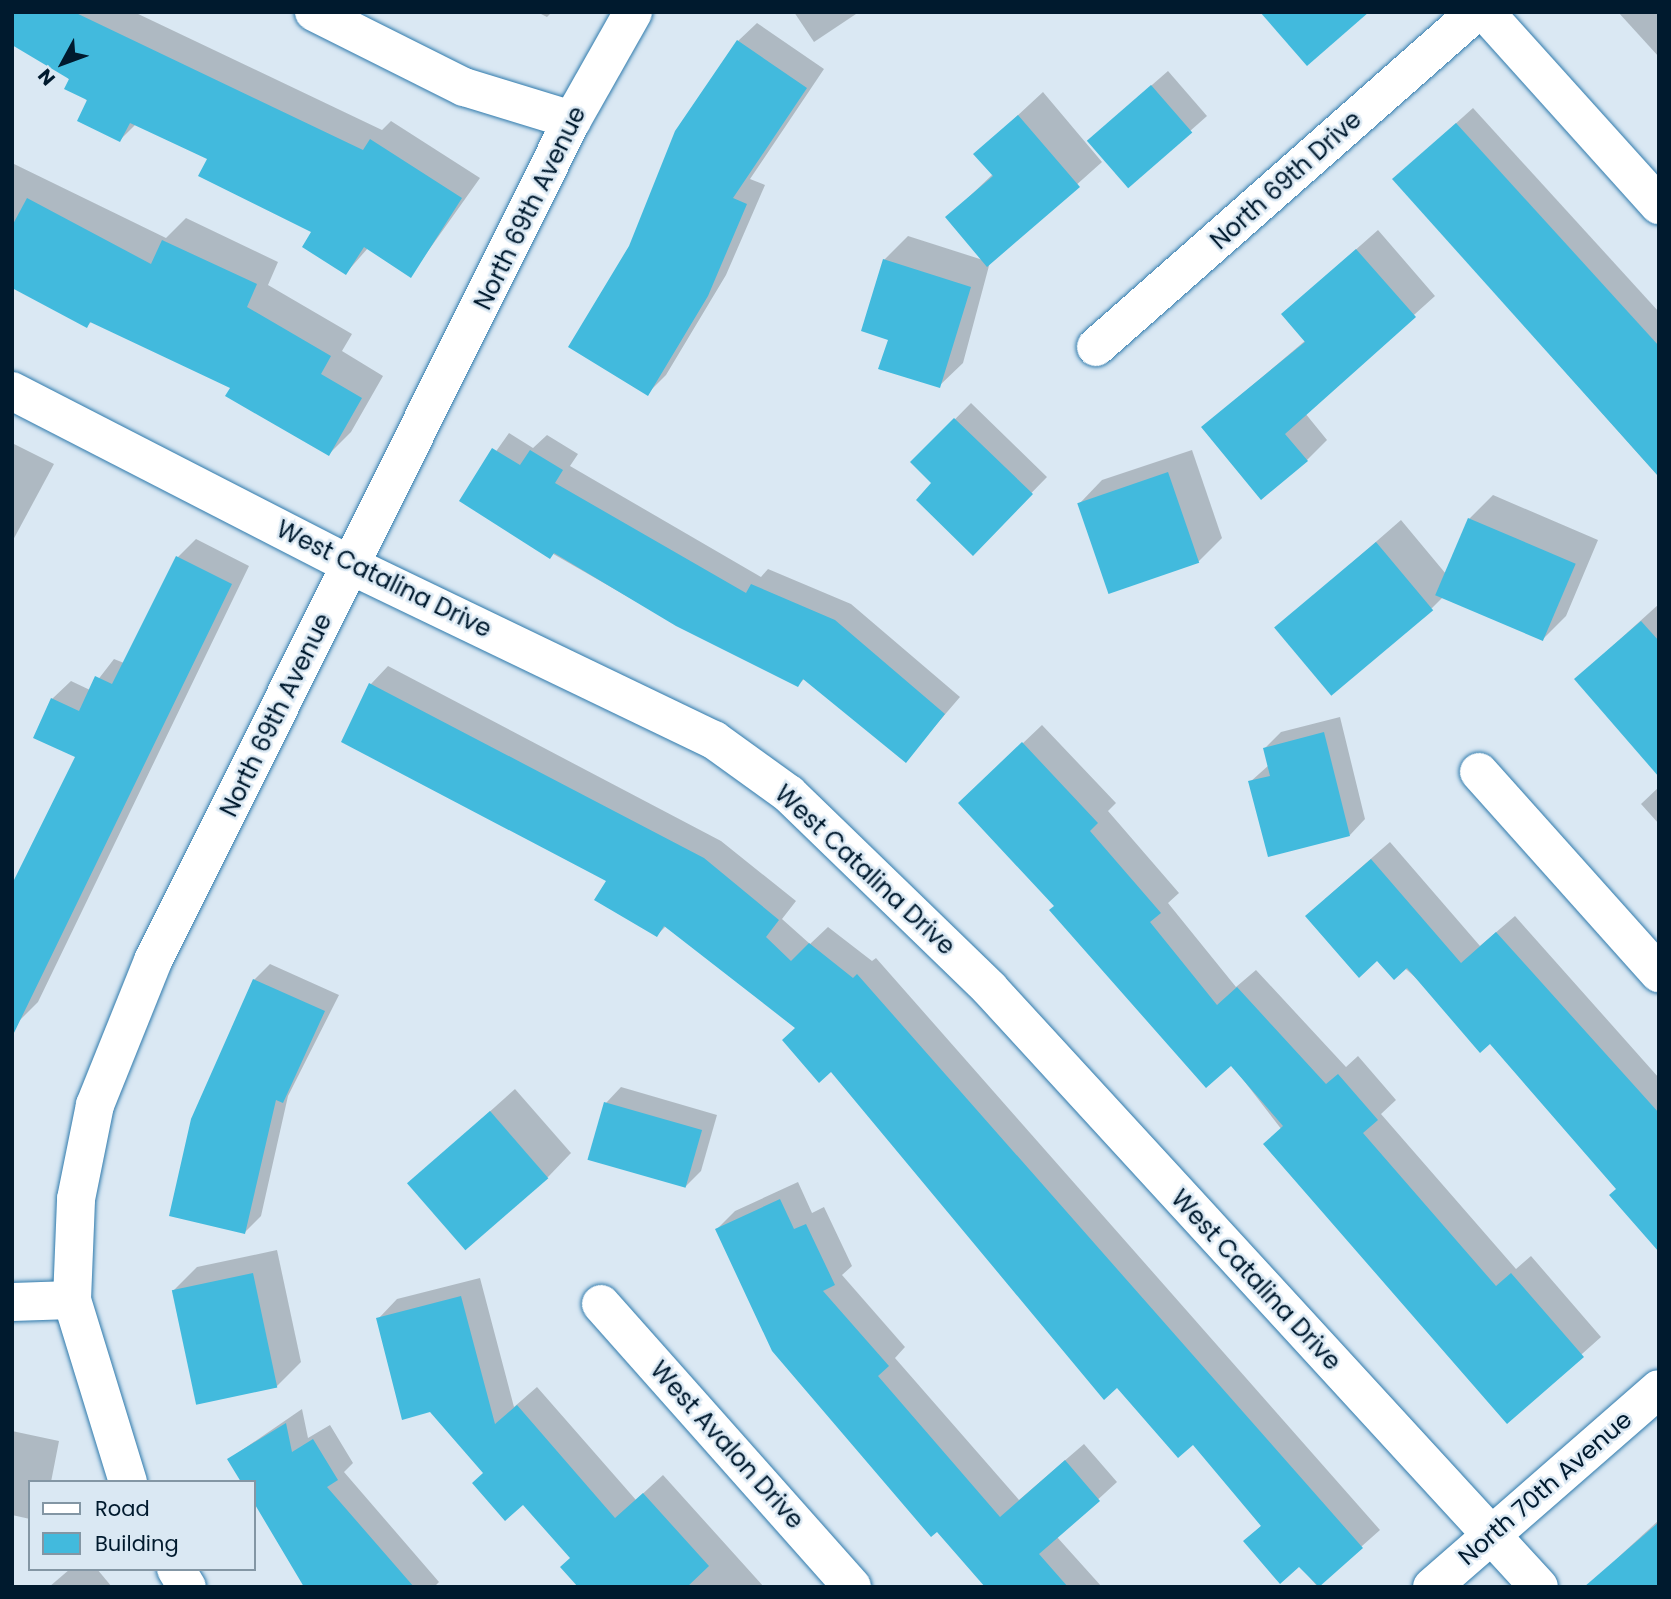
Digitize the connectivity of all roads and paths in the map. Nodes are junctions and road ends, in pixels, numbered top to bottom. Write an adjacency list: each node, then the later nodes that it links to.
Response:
1 (314, 12): 5 (street)
2 (633, 12): 5 (street, North 69th Avenue)
3 (1476, 12): 7 (street, North 69th Drive)
4 (1485, 12): 6 (street)
5 (572, 120): 9 (street, North 69th Avenue)
6 (1659, 205)
7 (1096, 347)
8 (12, 391): 9 (street, West Catalina Drive)
9 (350, 565): 12 (street, North 69th Avenue); 17 (street, West Catalina Drive)
10 (1479, 772): 11 (street)
11 (1659, 973)
12 (72, 1300): 13 (street); 16 (street, North 69th Avenue)
13 (12, 1302)
14 (601, 1304): 20 (street, West Avalon Drive)
15 (1659, 1389): 17 (street, North 70th Avenue)
16 (122, 1468)
17 (1494, 1534): 21 (street, North 70th Avenue); 22 (street, West Catalina Drive)
18 (177, 1571): 19 (street)
19 (187, 1587)
20 (852, 1587)
21 (1432, 1587)
22 (1539, 1587)

